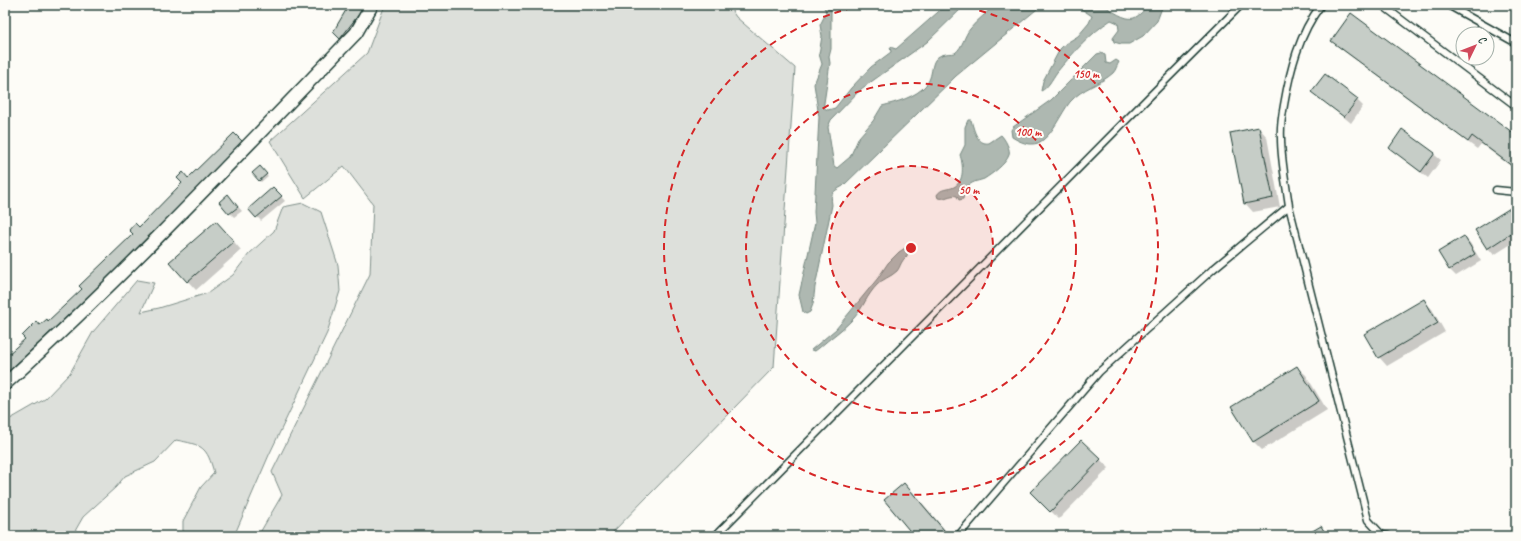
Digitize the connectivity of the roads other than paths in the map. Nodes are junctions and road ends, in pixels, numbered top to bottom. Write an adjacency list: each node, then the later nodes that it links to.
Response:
1 (372, 5): 11 (street)
2 (1242, 5): 12 (lane)
3 (1321, 5): 10 (lane)
4 (1382, 5): 7 (lane)
5 (1448, 5): 6 (lane)
6 (1516, 43)
7 (1516, 106)
8 (1496, 190): 9 (lane)
9 (1516, 192)
10 (1289, 206): 13 (lane); 14 (lane)
11 (5, 384)
12 (715, 536)
13 (958, 536)
14 (1384, 536)

